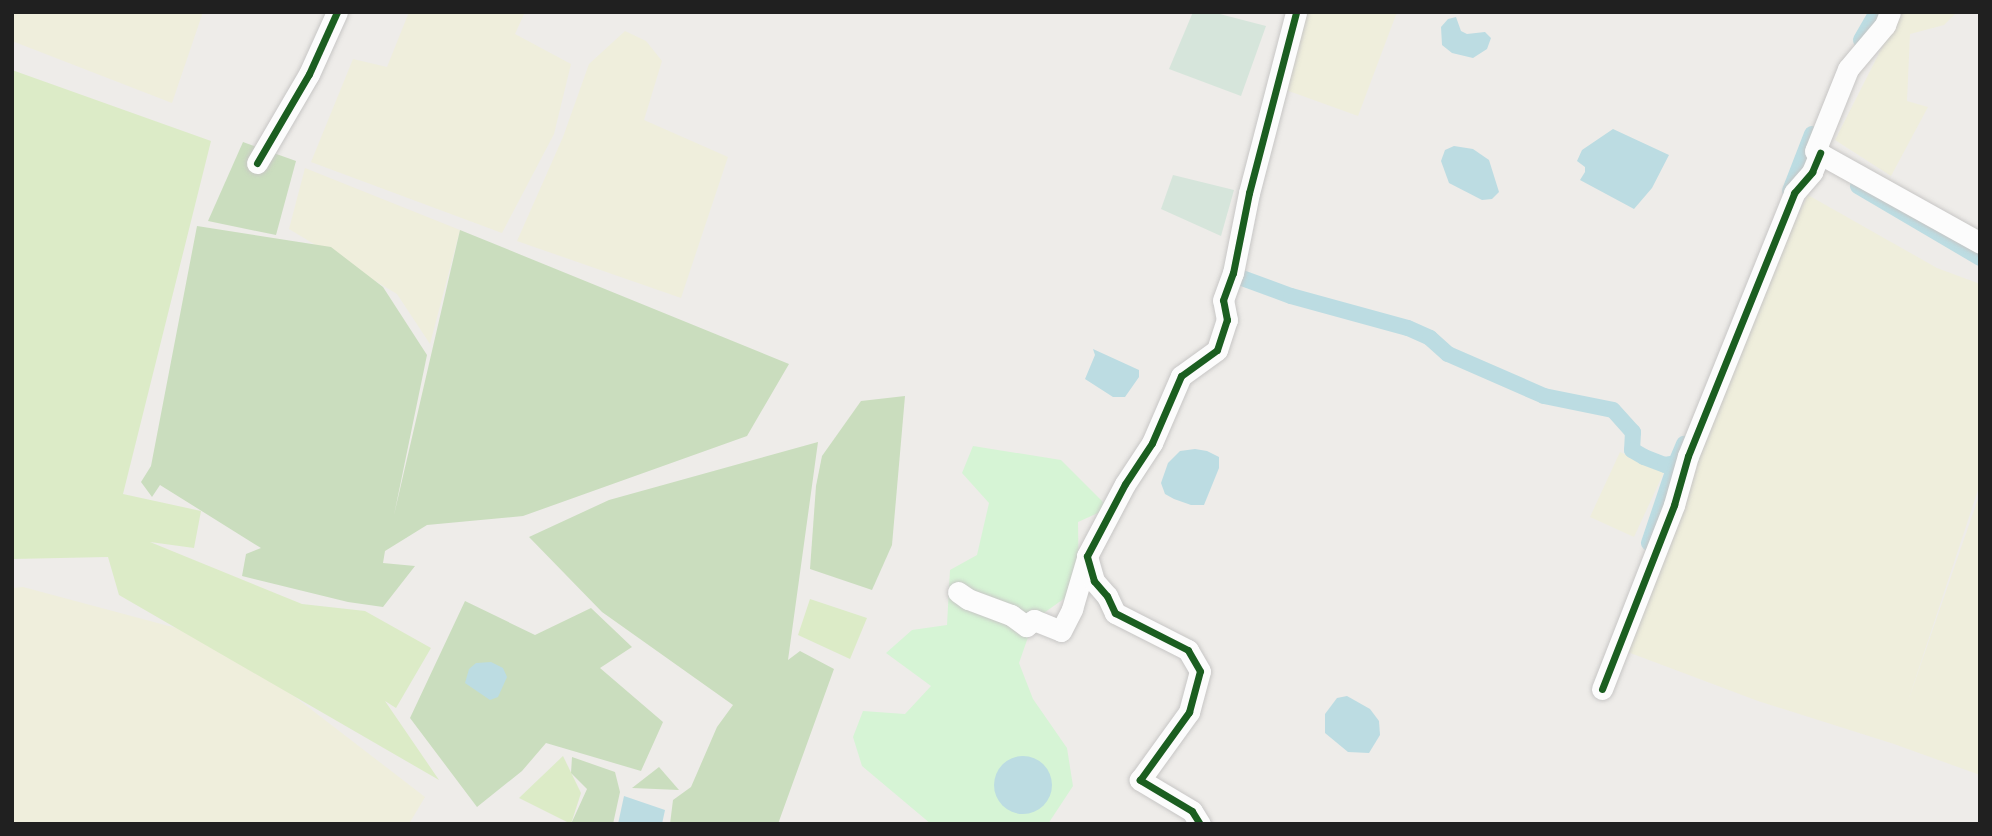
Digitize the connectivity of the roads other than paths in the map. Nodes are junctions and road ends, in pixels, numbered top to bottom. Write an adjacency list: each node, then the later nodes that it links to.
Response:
1 (337, 12): 5 (street)
2 (1296, 12): 7 (street)
3 (1890, 12): 4 (street)
4 (1817, 160): 6 (street); 9 (street)
5 (257, 163)
6 (1980, 243)
7 (1087, 556): 8 (street); 10 (street)
8 (958, 592)
9 (1602, 689)
10 (1200, 824)

